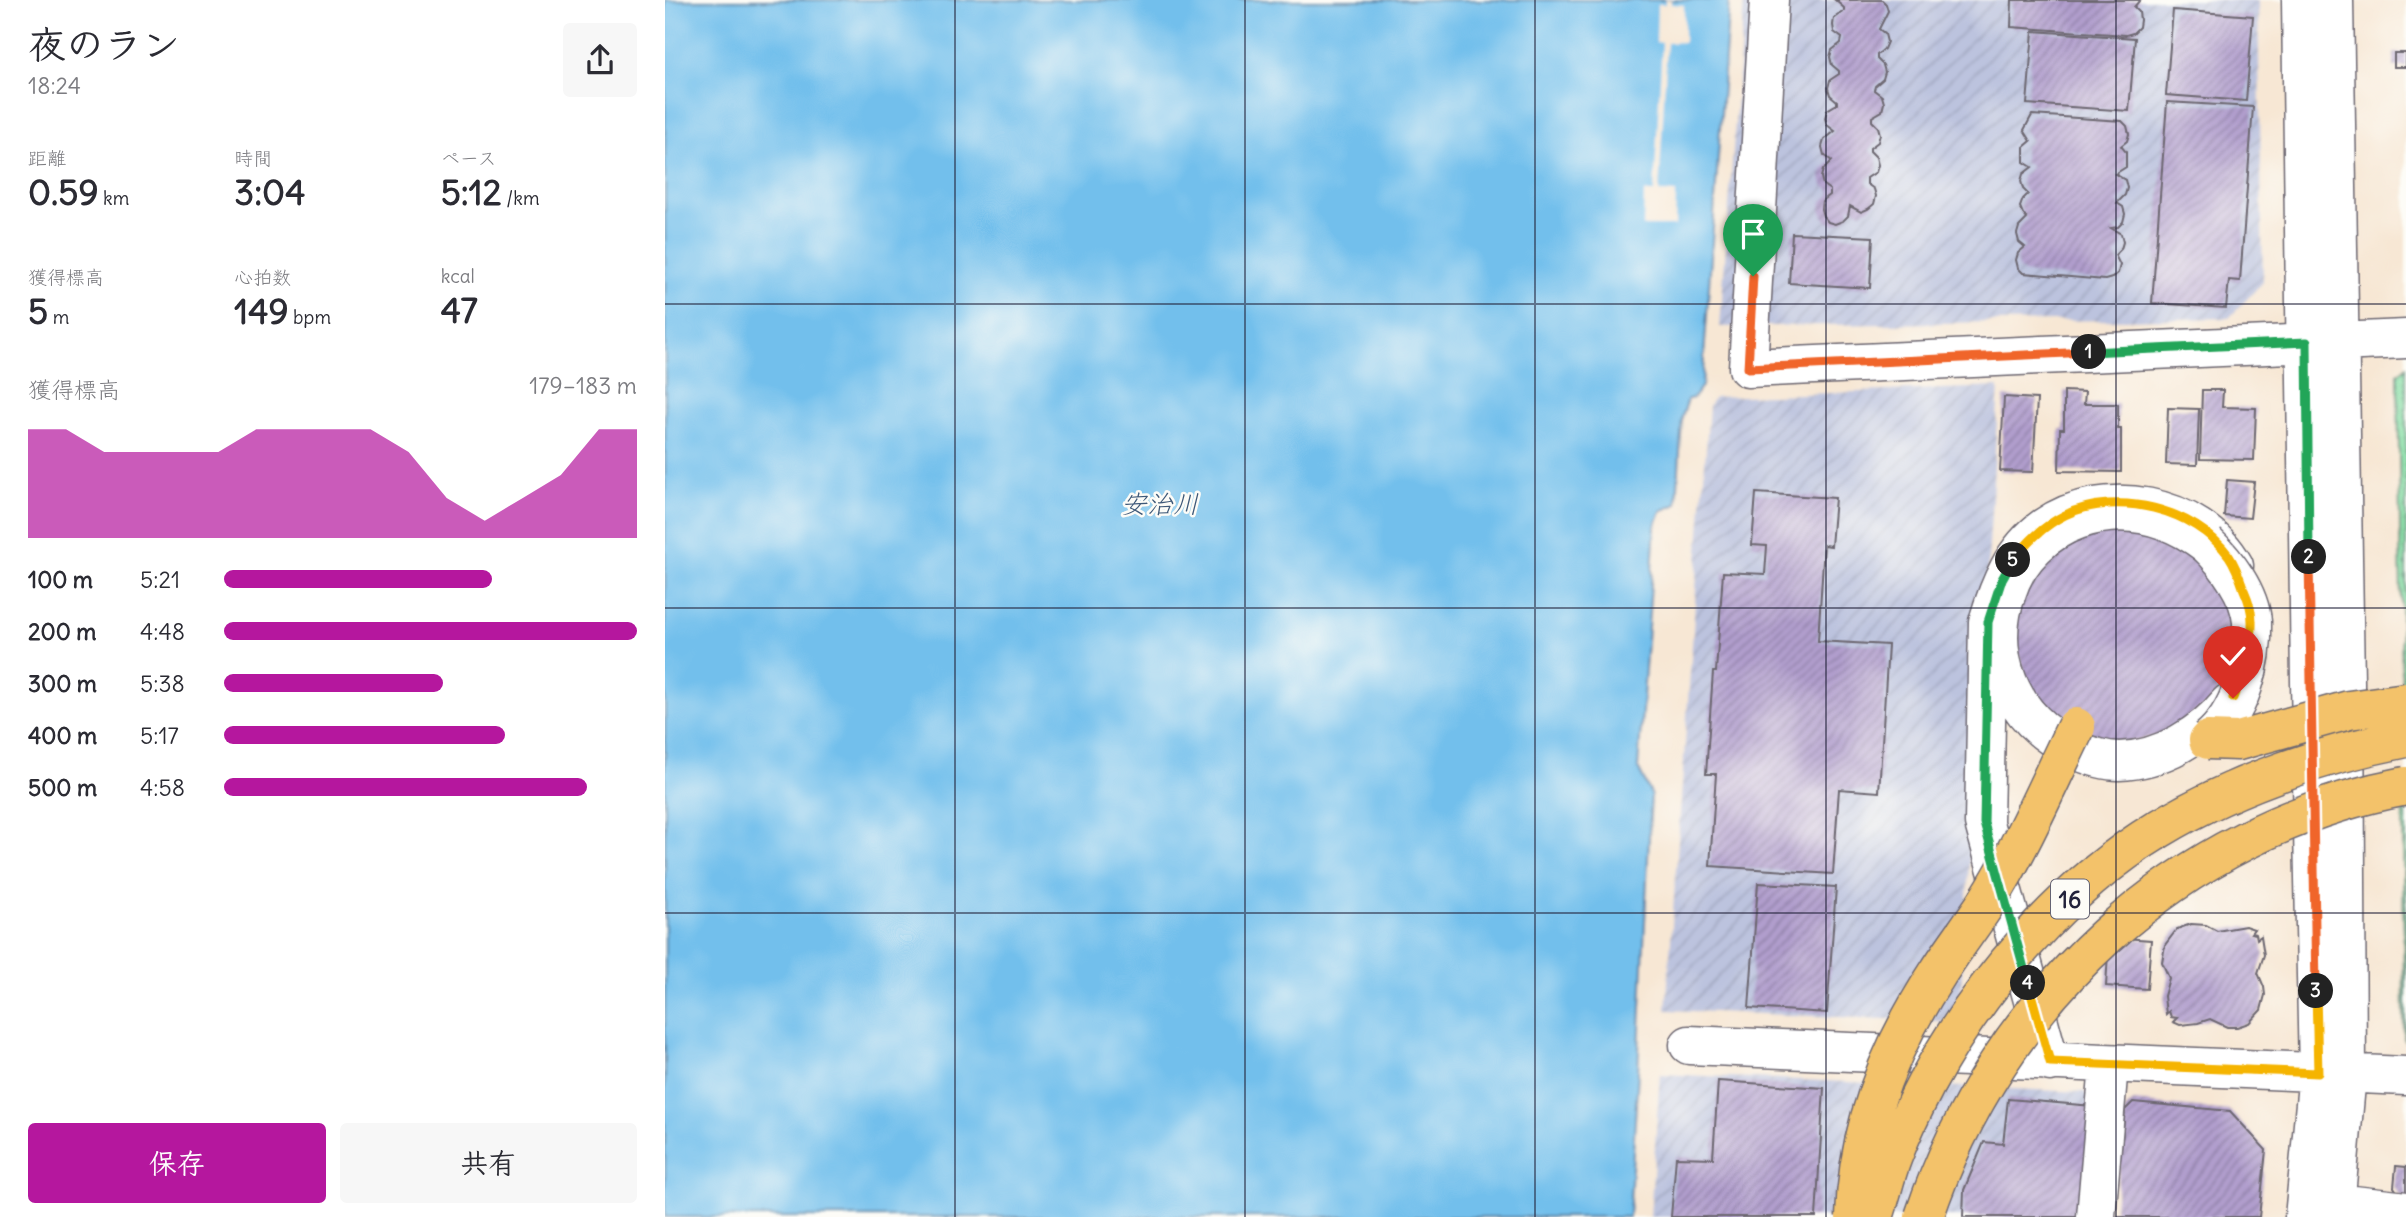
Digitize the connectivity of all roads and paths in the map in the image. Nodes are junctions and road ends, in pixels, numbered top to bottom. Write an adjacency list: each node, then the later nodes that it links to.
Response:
1 (1769, 0): 5 (street)
2 (2301, 0): 5 (street)
3 (2334, 0): 5 (street)
4 (2406, 339): 5 (street)
5 (2323, 342): 14 (street)
6 (2406, 702): 9 (highway, bridge)
7 (2077, 727): 18 (highway, bridge)
8 (2406, 738): 19 (highway, 16, bridge)
9 (2208, 740): 12 (street, bridge)
10 (2406, 786): 20 (highway, 16, bridge)
11 (1689, 1045): 12 (street)
12 (2050, 1062): 13 (street)
13 (2109, 1065): 14 (street); 21 (street)
14 (2332, 1074): 15 (street); 17 (street)
15 (2406, 1076)
16 (2406, 1211): 17 (street)
17 (2324, 1212)
18 (1855, 1217)
19 (1874, 1217)
20 (1924, 1217)
21 (2096, 1217)

